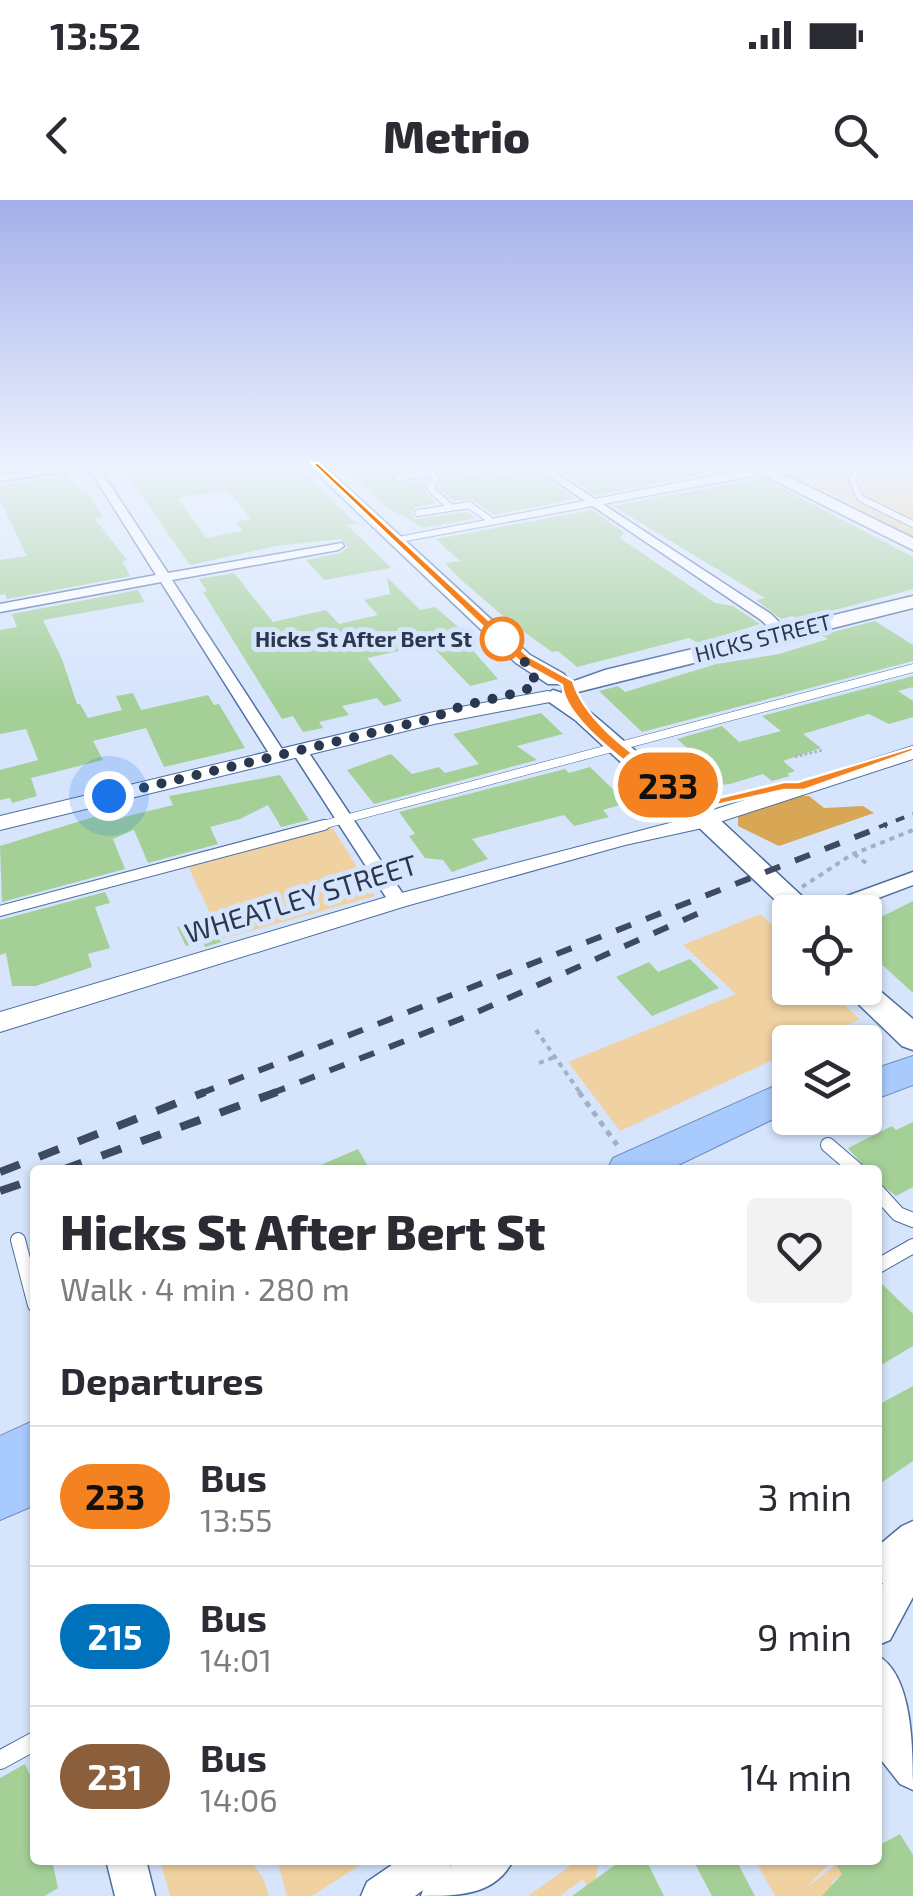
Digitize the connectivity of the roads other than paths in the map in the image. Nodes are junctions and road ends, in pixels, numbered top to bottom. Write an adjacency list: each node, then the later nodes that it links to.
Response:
1 (142, 544): 5 (street)
2 (401, 544): 10 (main road)
3 (656, 544): 8 (street)
4 (338, 546): 5 (street)
5 (164, 578): 7 (street); 13 (street)
6 (913, 602): 8 (main road, HICKS STREET)
7 (0, 608)
8 (789, 631): 10 (main road, HICKS STREET)
9 (913, 668): 11 (lane)
10 (553, 688): 11 (main road); 13 (street, HICKS STREET)
11 (619, 748): 14 (main road); 15 (lane)
12 (913, 752): 14 (street, WHEATLEY STREET)
13 (288, 753): 15 (street); 16 (street, HICKS STREET)
14 (693, 816): 18 (main road); 20 (street, WHEATLEY STREET)
15 (344, 821): 20 (street); 21 (lane)
16 (0, 822)
17 (913, 878): 19 (street)
18 (780, 895)
19 (868, 895)
20 (398, 901): 25 (street, WHEATLEY STREET)
21 (0, 911)
22 (882, 984): 24 (main road)
23 (878, 1005): 26 (main road)
24 (913, 1012)
25 (0, 1022)
26 (913, 1041): 27 (highway)
27 (882, 1055)
28 (913, 1070): 29 (highway)
29 (882, 1082)
30 (772, 1102): 33 (highway)
31 (772, 1128): 34 (highway)
32 (828, 1145): 35 (lane)
33 (627, 1163)
34 (688, 1165)
35 (852, 1165)
36 (882, 1196): 37 (lane)
37 (913, 1220)
38 (18, 1240): 41 (lane)
39 (913, 1246): 40 (lane)
40 (882, 1264)
41 (30, 1286)
42 (913, 1536): 43 (street)
43 (882, 1564)
44 (913, 1568): 45 (street)
45 (882, 1618)
46 (882, 1682): 48 (street)
47 (882, 1733): 51 (street)
48 (913, 1742)
49 (30, 1744): 50 (lane)
50 (0, 1760)
51 (913, 1771)
52 (127, 1865): 55 (street)
53 (426, 1865): 56 (street)
54 (486, 1865): 57 (street)
55 (136, 1896)
56 (380, 1896)
57 (441, 1896)

